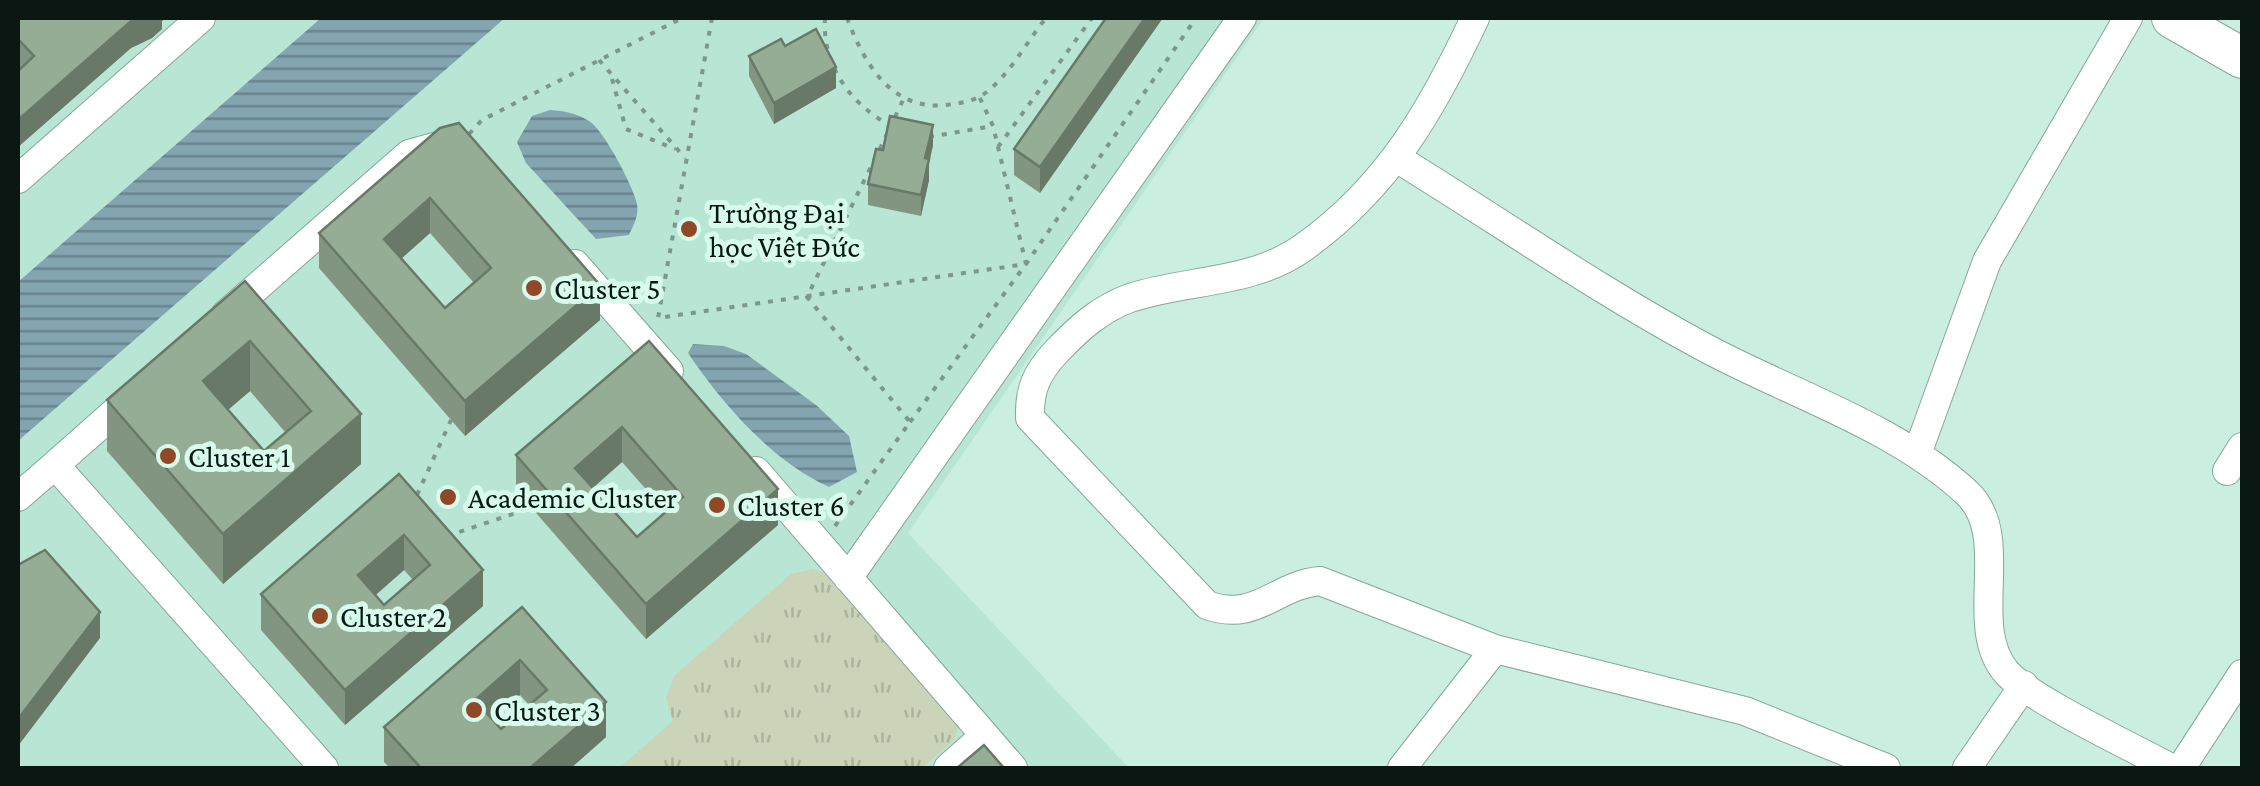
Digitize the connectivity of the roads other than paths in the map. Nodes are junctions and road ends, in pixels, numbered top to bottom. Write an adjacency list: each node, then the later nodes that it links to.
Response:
1 (201, 18): 9 (street)
2 (1242, 18): 18 (street)
3 (1475, 18): 8 (street)
4 (2128, 18): 14 (street)
5 (2172, 18): 6 (highway)
6 (2242, 58)
7 (472, 145): 11 (street)
8 (1398, 159): 14 (street); 19 (street)
9 (18, 179)
10 (553, 238): 13 (street)
11 (206, 332)
12 (147, 384): 16 (street)
13 (692, 397)
14 (1917, 454): 21 (street)
15 (743, 457): 18 (street)
16 (54, 465): 17 (street); 23 (street)
17 (18, 496)
18 (848, 578): 22 (street)
19 (1495, 650): 26 (street); 27 (street)
20 (2242, 674): 30 (street)
21 (2024, 686): 28 (street); 29 (street)
22 (984, 736): 24 (street); 25 (street)
23 (324, 768)
24 (948, 768)
25 (1014, 768)
26 (1402, 768)
27 (1886, 768)
28 (1968, 768)
29 (2171, 768)
30 (2181, 768)

